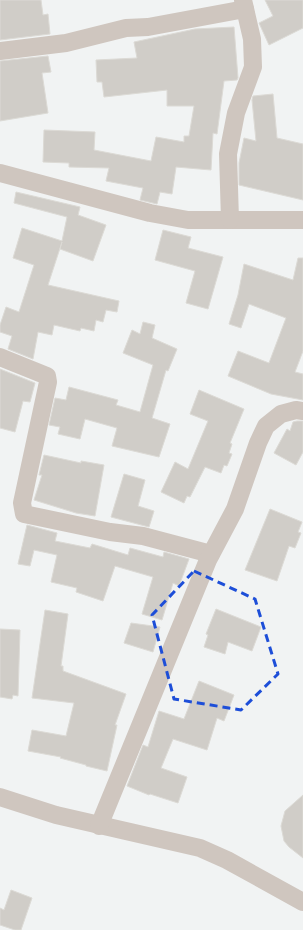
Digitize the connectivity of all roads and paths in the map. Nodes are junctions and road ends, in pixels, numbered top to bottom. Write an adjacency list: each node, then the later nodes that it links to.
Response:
1 (244, 4): 2 (street); 4 (street)
2 (0, 51)
3 (0, 173): 4 (street)
4 (230, 220): 5 (street)
5 (303, 220)
6 (0, 357): 8 (street)
7 (303, 411): 8 (street)
8 (211, 554): 10 (street)
9 (0, 797): 10 (street)
10 (99, 826): 11 (street)
11 (303, 902)

